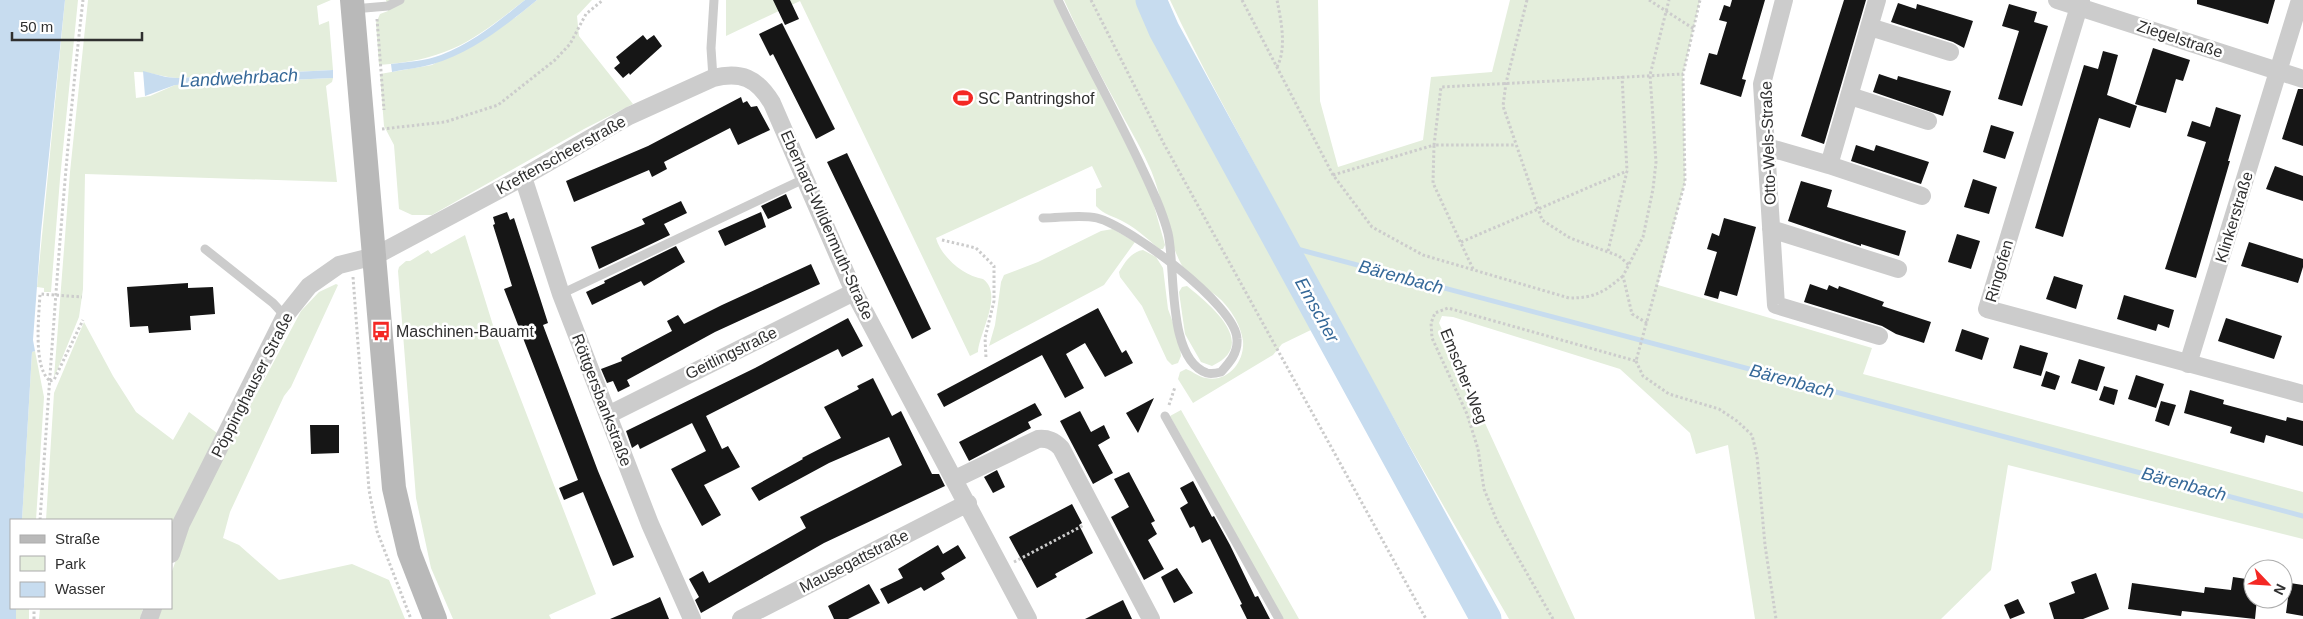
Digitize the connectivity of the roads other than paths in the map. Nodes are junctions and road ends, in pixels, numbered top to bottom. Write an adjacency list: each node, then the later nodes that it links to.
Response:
1 (400, 0): 9 (lane)
2 (714, 0): 13 (lane)
3 (1058, 0): 27 (lane)
4 (1784, 0): 18 (street, Otto-Wels-Straße)
5 (1877, 0): 10 (street)
6 (2057, 0): 8 (street, Ziegelstraße)
7 (2300, 0): 12 (street, Klinkerstraße)
8 (2080, 3): 12 (street, Ziegelstraße); 33 (street, Ringofen)
9 (352, 4): 26 (main road)
10 (1870, 27): 11 (street); 16 (street)
11 (1950, 52)
12 (2279, 72): 14 (street, Ziegelstraße); 33 (street, Klinkerstraße)
13 (713, 78): 15 (street, Kreftenscheerstraße); 20 (street, Kreftenscheerstraße)
14 (2303, 79)
15 (753, 81): 21 (street, Eberhard-Wildermuth-Straße)
16 (1850, 96): 17 (street); 19 (street)
17 (1928, 121)
18 (1767, 147): 19 (street); 24 (street, Otto-Wels-Straße)
19 (1829, 165): 22 (street)
20 (523, 176): 26 (street, Kreftenscheerstraße); 30 (street, Röttgersbankstraße)
21 (806, 178): 29 (street, Eberhard-Wildermuth-Straße); 30 (lane)
22 (1922, 196)
23 (1043, 218): 27 (lane)
24 (1772, 229): 28 (street, Otto-Wels-Straße); 32 (street, Otto-Wels-Straße)
25 (204, 249): 31 (lane)
26 (374, 256): 31 (street, Pöppinghauser Straße); 40 (main road)
27 (1171, 262): 27 (lane)
28 (1898, 269)
29 (854, 292): 35 (street, Geitlingstraße); 37 (street, Eberhard-Wildermuth-Straße)
30 (561, 294): 35 (street, Röttgersbankstraße)
31 (285, 316): 39 (street, Pöppinghauser Straße)
32 (1879, 336)
33 (2188, 364): 34 (street, Ringofen)
34 (2303, 394)
35 (608, 414): 41 (street, Röttgersbankstraße)
36 (1165, 416): 45 (lane)
37 (955, 479): 38 (street, Eberhard-Wildermuth-Straße); 44 (street)
38 (968, 503): 42 (street, Mausegattstraße); 43 (street, Eberhard-Wildermuth-Straße)
39 (172, 551)
40 (435, 619)
41 (692, 619)
42 (740, 619)
43 (1028, 619)
44 (1151, 619)
45 (1279, 619)

